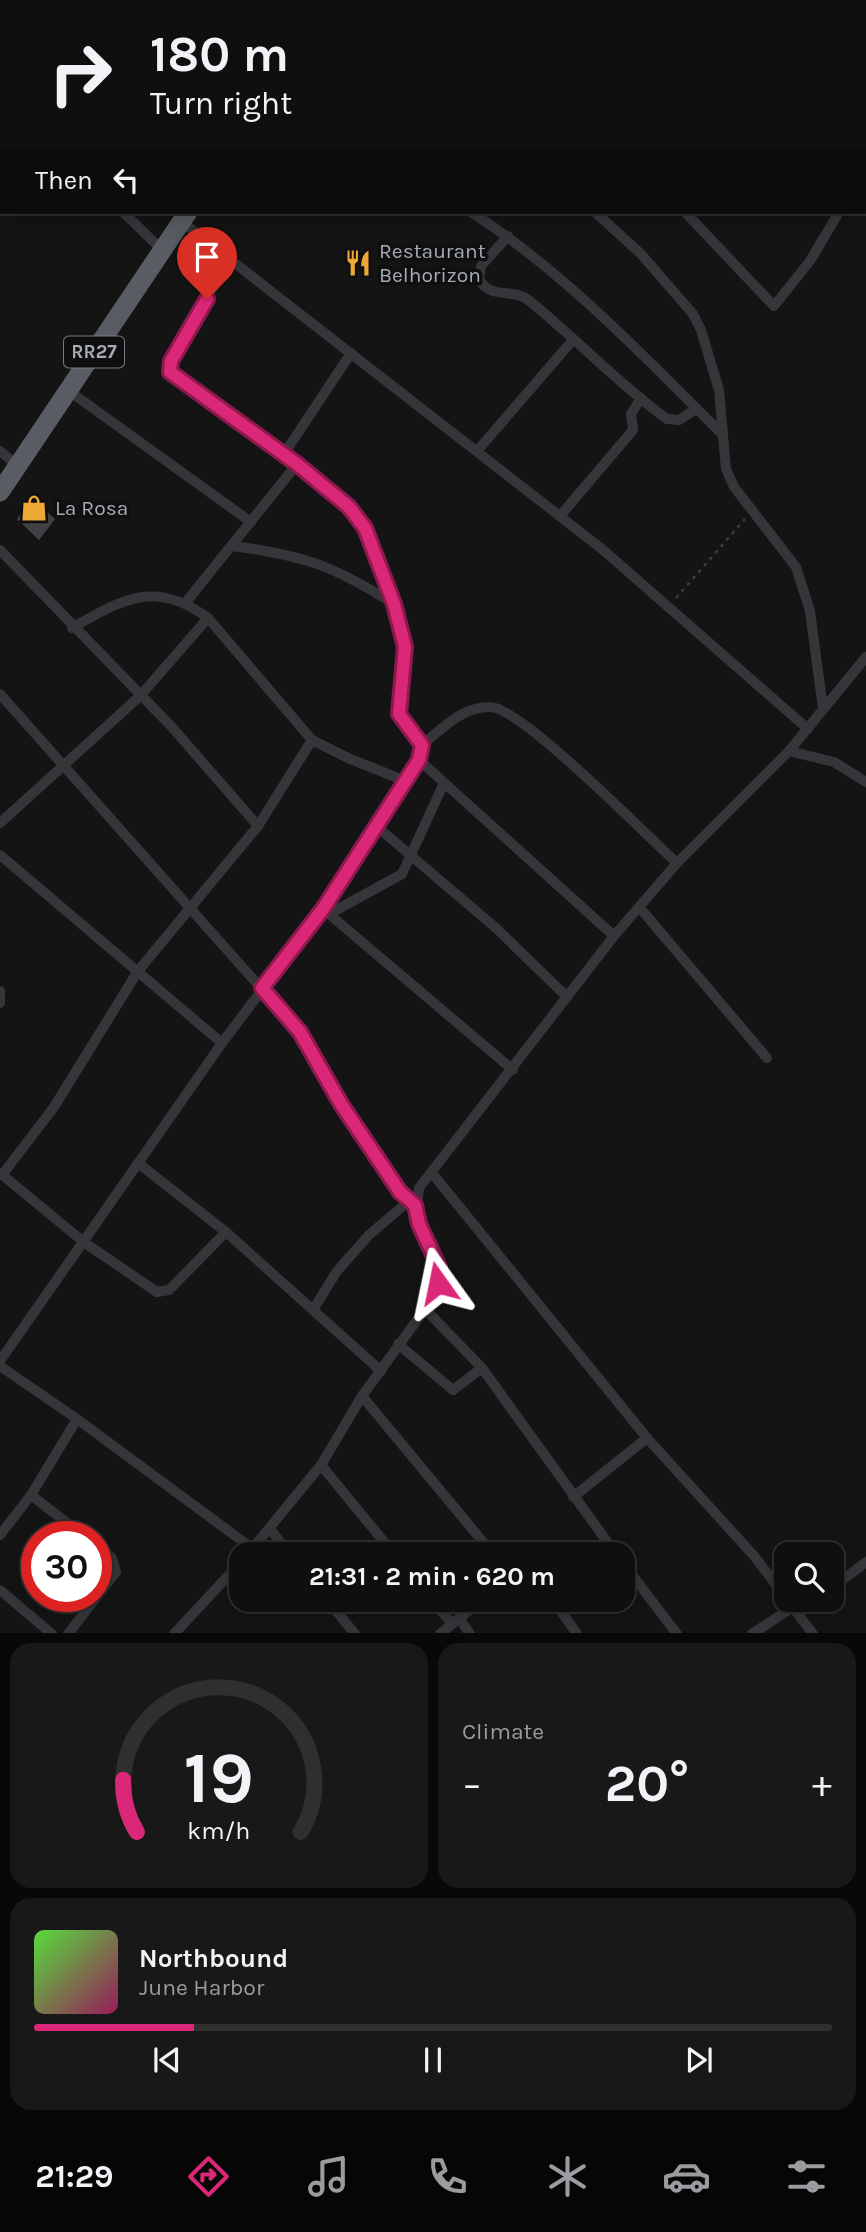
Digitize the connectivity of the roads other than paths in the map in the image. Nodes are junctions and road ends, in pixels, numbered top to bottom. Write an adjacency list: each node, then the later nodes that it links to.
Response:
1 (130, 214): 8 (street)
2 (474, 214): 7 (street)
3 (597, 214): 15 (street)
4 (687, 214): 5 (street)
5 (838, 214)
6 (185, 217): 8 (highway, RR27); 9 (street)
7 (508, 236): 10 (street); 14 (street)
8 (162, 250): 12 (highway, RR27)
9 (230, 258): 11 (street); 18 (street)
10 (572, 341): 13 (street); 17 (street)
11 (351, 353): 17 (street); 18 (street)
12 (69, 390): 20 (highway, RR27); 23 (street)
13 (641, 398): 14 (street); 22 (street)
14 (696, 409): 15 (street)
15 (722, 435): 33 (street)
16 (0, 451): 20 (street)
17 (477, 451): 22 (street)
18 (284, 454): 19 (street)
19 (297, 464): 23 (street); 27 (street)
20 (17, 465): 21 (highway, RR27)
21 (0, 492)
22 (560, 516): 34 (street)
23 (251, 522): 24 (street)
24 (232, 546): 26 (street); 27 (street)
25 (0, 550): 29 (street)
26 (186, 602): 28 (street); 29 (street)
27 (394, 604): 36 (street)
28 (208, 618): 32 (street); 35 (street)
29 (72, 628): 32 (street)
30 (866, 657): 33 (street)
31 (0, 694): 39 (street)
32 (140, 696): 39 (street); 45 (street)
33 (823, 709): 34 (street)
34 (808, 729): 37 (street)
35 (312, 740): 40 (street); 45 (street)
36 (422, 745): 38 (street); 48 (street)
37 (789, 751): 41 (street); 48 (street)
38 (419, 760): 40 (street); 42 (street)
39 (62, 764): 43 (street); 51 (street)
40 (404, 780): 44 (street)
41 (866, 782)
42 (444, 783): 46 (street); 53 (street)
43 (0, 823)
44 (375, 825): 46 (street); 52 (street)
45 (258, 827): 51 (street)
46 (413, 856): 52 (street); 57 (street)
47 (4, 859): 49 (street); 54 (street)
48 (677, 863): 50 (street)
49 (0, 874)
50 (640, 908): 53 (street); 60 (street)
51 (191, 909): 54 (street); 55 (street)
52 (326, 911): 55 (street); 61 (street)
53 (614, 936): 57 (street)
54 (138, 971): 59 (street); 64 (street)
55 (262, 988): 59 (street); 65 (street)
56 (0, 991): 58 (street)
57 (567, 997): 61 (street)
58 (0, 1003)
59 (222, 1043): 62 (street)
60 (767, 1058)
61 (513, 1070): 63 (street)
62 (138, 1163): 66 (street); 67 (street)
63 (432, 1173): 65 (street); 77 (street)
64 (1, 1174): 67 (street)
65 (412, 1203): 68 (street); 69 (street)
66 (226, 1232): 67 (street); 69 (street)
67 (85, 1243): 71 (street)
68 (425, 1309): 70 (street); 73 (street)
69 (313, 1310): 74 (street)
70 (398, 1344): 73 (street); 74 (street)
71 (0, 1361)
72 (0, 1366): 76 (street)
73 (482, 1368): 80 (street)
74 (381, 1371): 75 (street)
75 (362, 1396): 78 (street); 88 (street)
76 (77, 1419): 79 (street); 84 (street)
77 (647, 1438): 80 (street); 96 (street)
78 (321, 1465): 82 (street); 87 (street)
79 (31, 1495): 81 (street); 83 (street)
80 (573, 1497): 89 (street)
81 (65, 1521)
82 (270, 1529): 85 (street); 86 (street)
83 (0, 1535)
84 (238, 1542)
85 (258, 1542)
86 (280, 1542)
87 (384, 1542)
88 (483, 1542)
89 (607, 1542)
90 (112, 1558): 93 (street)
91 (866, 1562): 94 (street)
92 (229, 1575): 108 (street)
93 (112, 1577)
94 (844, 1578)
95 (635, 1579): 113 (street)
96 (774, 1583)
97 (0, 1590): 106 (street)
98 (85, 1612): 107 (street)
99 (337, 1612): 109 (street)
100 (446, 1612): 105 (street)
101 (467, 1612): 105 (street)
102 (562, 1612): 112 (street)
103 (776, 1612): 114 (street)
104 (796, 1612): 115 (street)
105 (456, 1621): 110 (street); 111 (street)
106 (52, 1633)
107 (68, 1633)
108 (174, 1633)
109 (355, 1633)
110 (440, 1633)
111 (470, 1633)
112 (577, 1633)
113 (677, 1633)
114 (752, 1633)
115 (813, 1633)

